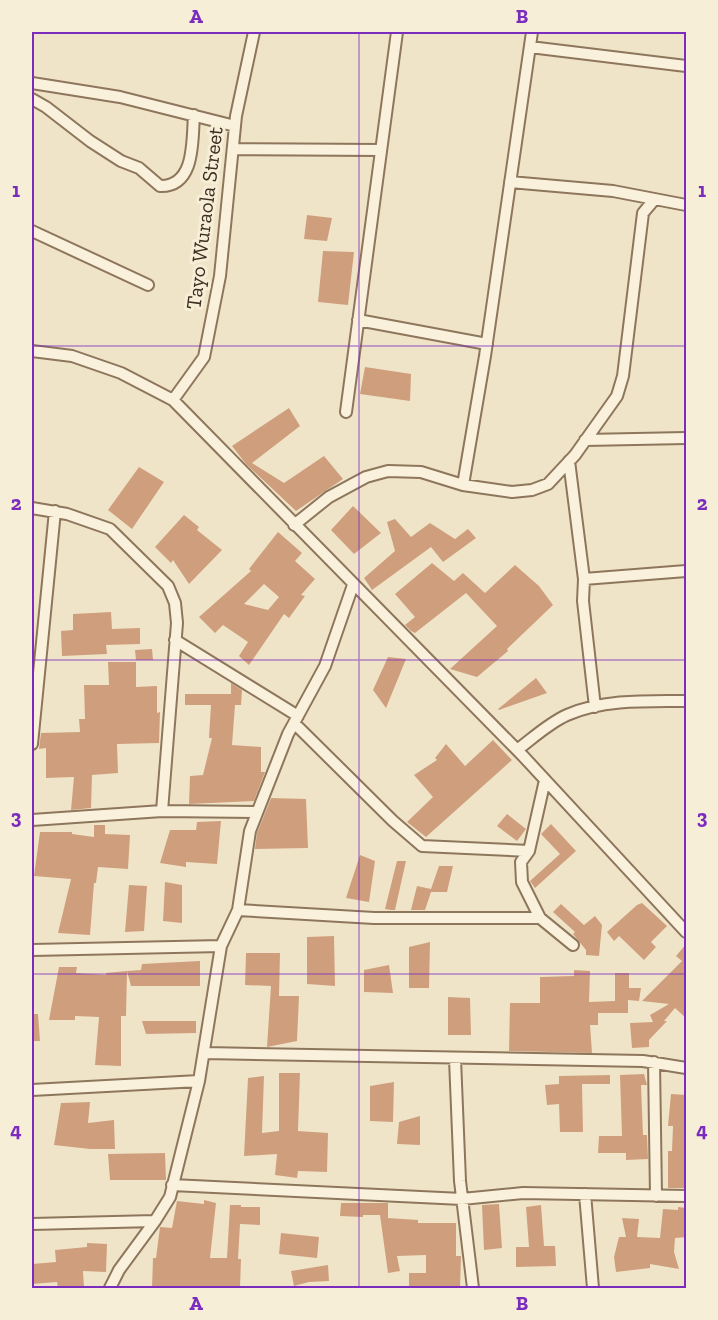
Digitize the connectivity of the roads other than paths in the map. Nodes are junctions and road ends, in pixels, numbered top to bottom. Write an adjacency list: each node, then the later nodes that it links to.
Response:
1 (254, 32): 9 (street, Tayo Wuraola Street)
2 (397, 32): 11 (street)
3 (532, 32): 4 (street)
4 (530, 47): 5 (street); 12 (street)
5 (687, 66)
6 (32, 83): 8 (street)
7 (32, 99): 8 (street)
8 (194, 115): 9 (street)
9 (235, 126): 10 (street, Tayo Wuraola Street)
10 (233, 149): 11 (street); 22 (street, Tayo Wuraola Street)
11 (381, 150): 19 (street)
12 (510, 182): 13 (street); 20 (street)
13 (636, 196): 14 (street); 16 (street)
14 (654, 200): 15 (street); 16 (street)
15 (687, 205)
16 (643, 213): 25 (street)
17 (32, 231): 18 (street)
18 (148, 285)
19 (358, 320): 20 (street); 23 (street)
20 (487, 344): 27 (street)
21 (32, 351): 22 (street)
22 (173, 400): 30 (street)
23 (346, 411)
24 (687, 438): 25 (street)
25 (585, 440): 26 (street)
26 (569, 461): 27 (street); 32 (street)
27 (463, 485): 30 (street)
28 (32, 508): 29 (street)
29 (55, 511): 34 (street); 38 (street)
30 (294, 525): 33 (street)
31 (687, 571): 32 (street)
32 (584, 579): 36 (street)
33 (353, 585): 37 (street); 39 (street)
34 (175, 640): 37 (street); 41 (street)
35 (687, 701): 36 (street)
36 (595, 707): 39 (street)
37 (296, 720): 42 (street); 44 (street)
38 (32, 744)
39 (517, 750): 40 (street)
40 (545, 780): 44 (street); 47 (street)
41 (162, 811): 42 (street); 43 (street)
42 (257, 812): 45 (street)
43 (32, 820)
44 (529, 851): 46 (street)
45 (238, 910): 46 (street); 49 (street)
46 (540, 918): 48 (street)
47 (687, 932)
48 (573, 945)
49 (221, 946): 50 (street); 51 (street)
50 (32, 950)
51 (205, 1053): 52 (street); 55 (street)
52 (455, 1059): 53 (street); 61 (street)
53 (654, 1062): 54 (street); 59 (street)
54 (687, 1068)
55 (199, 1081): 56 (street); 57 (street)
56 (32, 1090)
57 (172, 1185): 61 (street); 62 (street)
58 (585, 1194): 59 (street); 61 (street); 66 (street)
59 (656, 1196): 60 (street)
60 (687, 1196)
61 (462, 1199): 65 (street)
62 (155, 1221): 63 (street); 64 (street)
63 (32, 1224)
64 (110, 1288)
65 (473, 1288)
66 (593, 1288)

